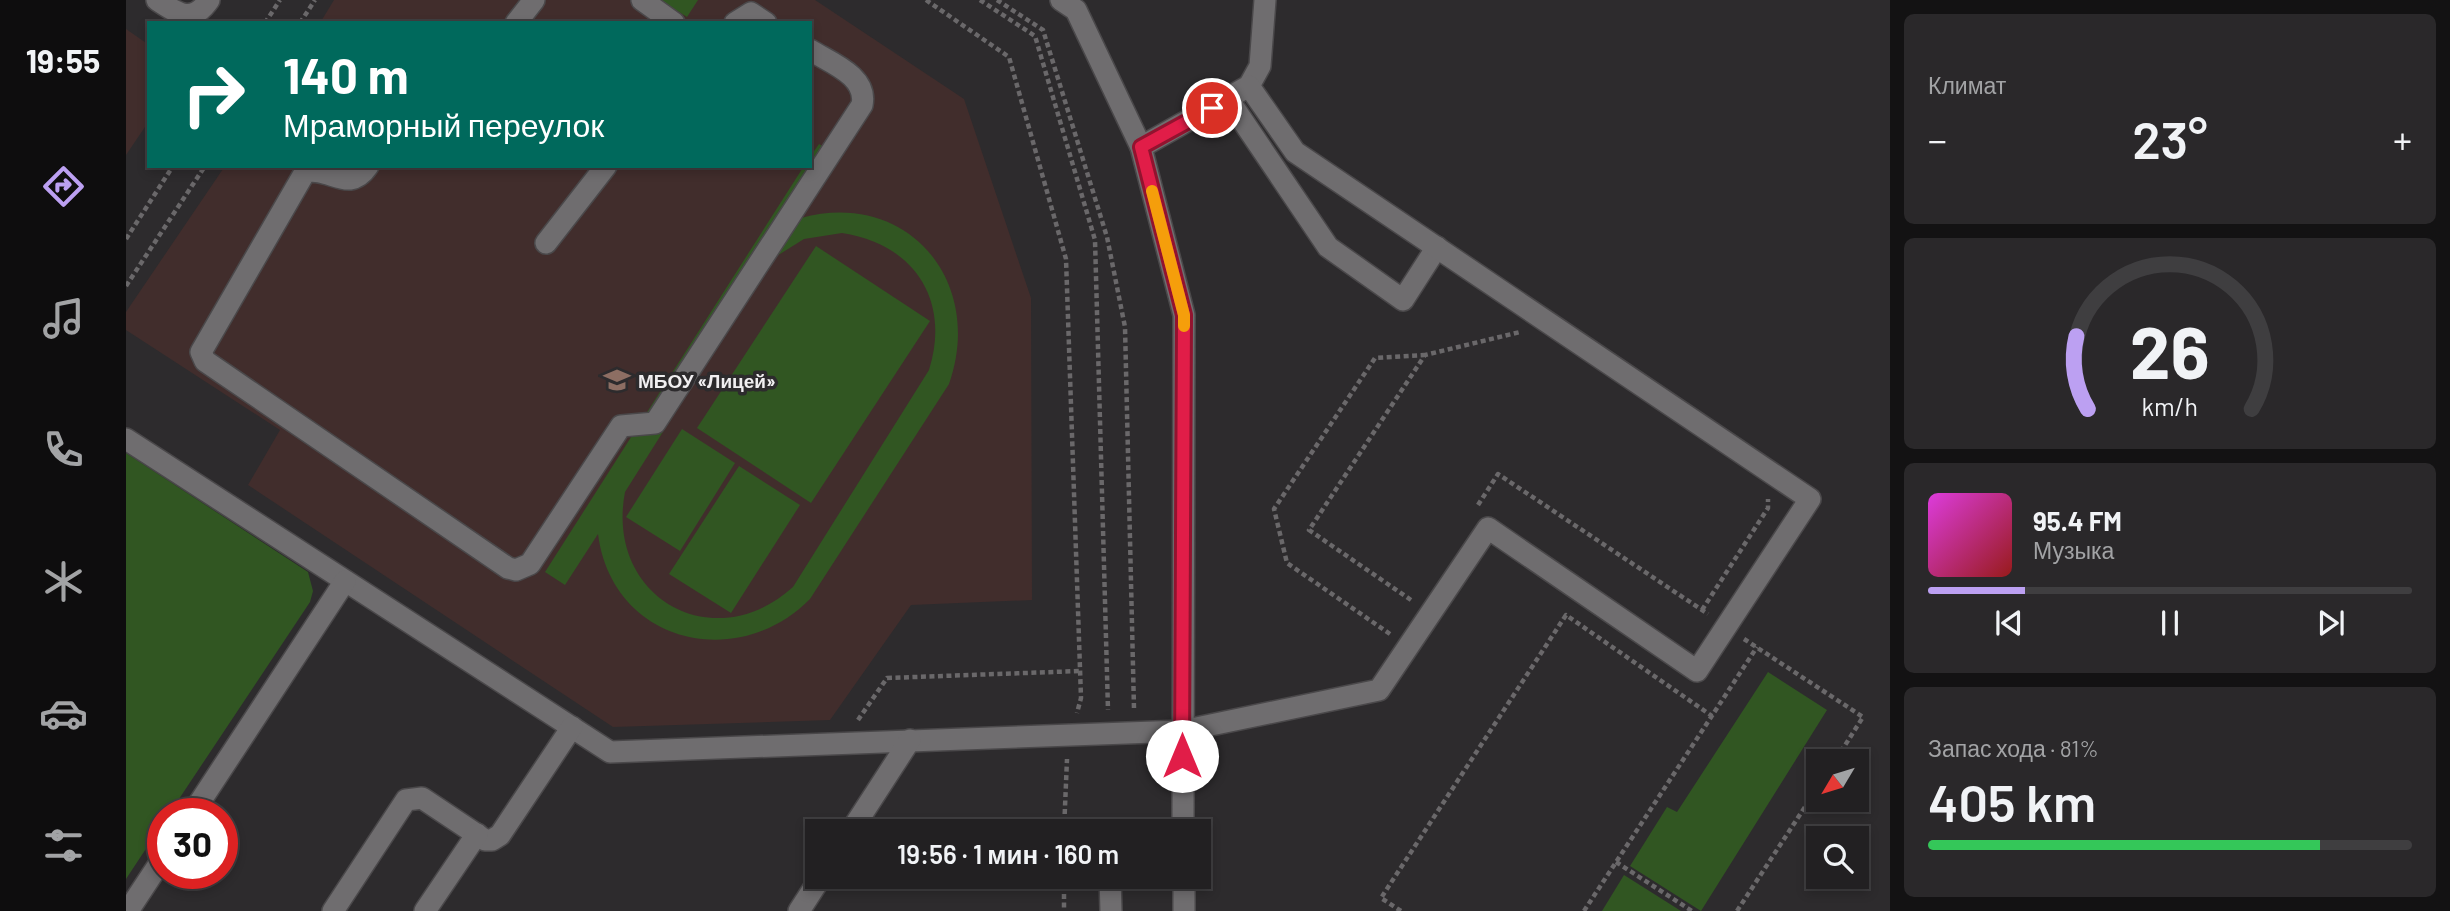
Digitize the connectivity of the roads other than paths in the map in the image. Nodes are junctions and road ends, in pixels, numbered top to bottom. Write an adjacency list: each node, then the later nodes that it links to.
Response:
1 (157, 0): 2 (street)
2 (208, 0)
3 (534, 0): 7 (street)
4 (642, 0): 8 (street)
5 (1060, 0): 14 (street)
6 (1265, 0): 12 (street)
7 (518, 21)
8 (671, 21)
9 (738, 21): 10 (street)
10 (763, 21)
11 (812, 51): 15 (street)
12 (1249, 86): 13 (street); 18 (street)
13 (1228, 99): 14 (street); 18 (street)
14 (1141, 147): 22 (street)
15 (367, 168)
16 (604, 168): 17 (street)
17 (547, 243)
18 (1437, 247): 22 (street)
19 (126, 439): 20 (street)
20 (345, 581): 21 (street); 24 (street)
21 (572, 727): 23 (street); 27 (street)
22 (1182, 731): 23 (street); 26 (street)
23 (910, 740): 25 (street)
24 (203, 798)
25 (859, 819)
26 (1183, 819)
27 (477, 834): 33 (street); 34 (street)
28 (147, 882): 32 (street)
29 (813, 889): 35 (street)
30 (1110, 889): 36 (street)
31 (1184, 889): 37 (street)
32 (128, 911)
33 (333, 911)
34 (425, 911)
35 (799, 911)
36 (1111, 911)
37 (1184, 911)

